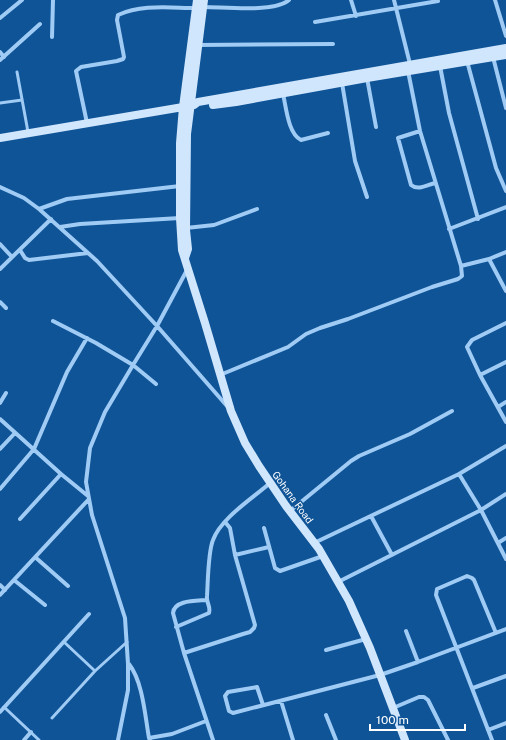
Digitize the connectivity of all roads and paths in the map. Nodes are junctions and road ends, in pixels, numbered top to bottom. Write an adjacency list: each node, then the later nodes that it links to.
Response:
1 (22, 0): 11 (street)
2 (53, 0): 15 (street)
3 (289, 0): 8 (street)
4 (351, 0): 10 (street)
5 (394, 0): 9 (street)
6 (495, 0): 14 (street)
7 (438, 2): 9 (street)
8 (200, 4): 17 (main road); 32 (main road); 34 (street)
9 (397, 9): 10 (street); 25 (street)
10 (356, 16): 12 (street)
11 (0, 18)
12 (315, 22)
13 (40, 24): 22 (street)
14 (506, 36)
15 (52, 37)
16 (333, 44): 17 (street)
17 (198, 45): 32 (main road)
18 (506, 48): 25 (main road)
19 (0, 52): 22 (street)
20 (506, 54): 21 (main road)
21 (493, 57): 23 (main road); 33 (street)
22 (2, 58)
23 (467, 61): 24 (main road); 43 (street)
24 (440, 65): 25 (main road); 50 (street)
25 (409, 67): 27 (main road); 32 (main road); 36 (street)
26 (17, 72): 30 (lane)
27 (367, 78): 28 (main road); 35 (street)
28 (342, 82): 29 (main road); 44 (street)
29 (282, 93): 32 (main road); 38 (street)
30 (22, 100): 31 (lane); 37 (lane)
31 (0, 103)
32 (189, 106): 34 (main road); 41 (main road, Gohana Road); 52 (main road)
33 (506, 108)
34 (87, 123): 37 (main road)
35 (376, 127)
36 (420, 132): 40 (street); 40 (street)
37 (28, 133): 39 (main road)
38 (328, 133)
39 (0, 138)
40 (435, 183): 53 (street)
41 (180, 186): 46 (street); 48 (main road, Gohana Road)
42 (0, 187): 46 (street)
43 (506, 191)
44 (367, 197)
45 (506, 207): 50 (street)
46 (39, 209): 49 (street)
47 (257, 210): 52 (street)
48 (180, 218): 51 (street); 59 (main road, Gohana Road)
49 (51, 219): 51 (street); 55 (street)
50 (478, 219): 53 (street)
51 (60, 227): 57 (street)
52 (186, 228): 59 (main road)
53 (449, 229): 61 (street)
54 (0, 244): 58 (street)
55 (20, 250): 57 (street); 58 (street)
56 (506, 252): 60 (street)
57 (88, 254): 70 (street)
58 (12, 257): 63 (street)
59 (185, 258): 62 (main road, Gohana Road)
60 (489, 259): 61 (street); 64 (street)
61 (461, 266): 74 (street)
62 (188, 268): 70 (street); 74 (main road, Gohana Road)
63 (0, 269)
64 (505, 285): 65 (street)
65 (506, 291)
66 (0, 302): 67 (street)
67 (6, 308)
68 (53, 322): 71 (street)
69 (506, 323): 75 (street)
70 (157, 326): 73 (street); 81 (street)
71 (87, 338): 73 (street); 88 (street)
72 (506, 362): 75 (street)
73 (133, 365): 76 (street); 94 (street)
74 (220, 375): 81 (main road, Gohana Road)
75 (480, 375): 80 (street)
76 (156, 384)
77 (6, 393): 79 (street)
78 (506, 402): 80 (street)
79 (0, 403)
80 (498, 407): 84 (street)
81 (230, 408): 91 (main road, Gohana Road)
82 (452, 411): 96 (street)
83 (0, 419): 85 (street)
84 (506, 422)
85 (15, 433): 87 (street); 88 (street)
86 (506, 446): 90 (street)
87 (0, 449)
88 (34, 449): 89 (street); 92 (street)
89 (61, 474): 94 (street); 98 (street)
90 (458, 474): 95 (street); 97 (street)
91 (270, 483): 96 (main road, Gohana Road); 99 (street)
92 (0, 489)
93 (506, 494): 95 (street)
94 (89, 497): 108 (street); 124 (street)
95 (481, 510): 103 (street); 106 (street)
96 (290, 511): 102 (main road, Gohana Road)
97 (371, 516): 102 (street); 106 (street)
98 (20, 519)
99 (225, 522): 105 (street); 116 (street)
100 (264, 528): 104 (street)
101 (506, 538): 103 (street)
102 (314, 543): 107 (main road, Gohana Road)
103 (498, 543): 109 (street)
104 (269, 547): 105 (street); 107 (street)
105 (235, 555): 128 (street)
106 (392, 555): 111 (street)
107 (323, 556): 111 (main road, Gohana Road)
108 (36, 557): 110 (street); 113 (street)
109 (506, 559)
110 (14, 580): 114 (street); 117 (street)
111 (338, 582): 123 (main road, Gohana Road)
112 (0, 586): 114 (street)
113 (68, 586)
114 (5, 590): 115 (street)
115 (0, 595)
116 (206, 600): 119 (street); 119 (street)
117 (45, 605)
118 (89, 614): 125 (street)
119 (176, 627): 128 (street)
120 (506, 629): 122 (street)
121 (406, 631): 129 (street)
122 (496, 633): 126 (street); 126 (street)
123 (366, 639): 127 (street); 132 (main road, Gohana Road)
124 (128, 641): 130 (street); 131 (lane)
125 (64, 642): 131 (lane); 137 (street)
126 (456, 648): 129 (street); 134 (street)
127 (326, 650)
128 (184, 653): 142 (street)
129 (418, 662): 132 (street)
130 (128, 664): 147 (street); 151 (street)
131 (95, 671): 141 (lane)
132 (380, 675): 135 (street); 138 (main road, Gohana Road)
133 (506, 676): 134 (street)
134 (473, 688): 144 (street)
135 (281, 701): 136 (street); 154 (street)
136 (263, 705): 136 (street)
137 (4, 708): 139 (street); 145 (lane)
138 (393, 708): 148 (main road, Gohana Road); 156 (street)
139 (0, 712)
140 (326, 715): 155 (street)
141 (52, 718)
142 (206, 721): 146 (street); 153 (street)
143 (506, 723): 144 (street)
144 (488, 730): 157 (street)
145 (31, 732): 149 (street); 150 (lane)
146 (172, 734): 147 (street); 152 (street)
147 (150, 739)
148 (403, 739)
149 (24, 740)
150 (39, 740)
151 (118, 740)
152 (174, 740)
153 (213, 740)
154 (293, 740)
155 (336, 740)
156 (448, 740)
157 (492, 740)

